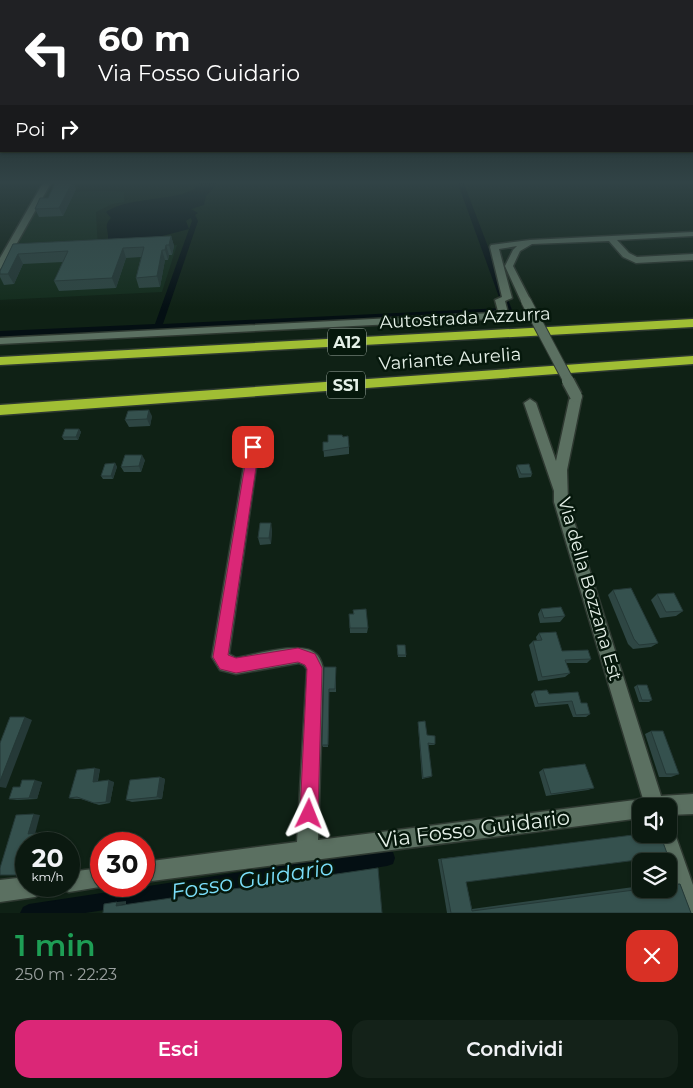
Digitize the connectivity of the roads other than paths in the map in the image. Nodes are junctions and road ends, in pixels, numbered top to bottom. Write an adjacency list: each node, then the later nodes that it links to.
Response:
1 (24, 224): 6 (street)
2 (693, 234): 3 (street)
3 (611, 238): 4 (street); 5 (street)
4 (530, 242): 9 (street); 18 (street, Via della Bozzana Est, bridge)
5 (693, 257)
6 (0, 266)
7 (693, 316): 10 (highway, Autostrada Azzurra / A12)
8 (693, 323): 13 (highway, Autostrada Azzurra / A12)
9 (0, 341)
10 (0, 353)
11 (693, 354): 14 (highway, Variante Aurelia / SS1)
12 (693, 360): 16 (highway, Variante Aurelia / SS1)
13 (0, 361)
14 (0, 402)
15 (530, 403): 18 (street)
16 (0, 410)
17 (253, 447): 24 (street)
18 (560, 489): 19 (street, Via della Bozzana Est)
19 (652, 798)
20 (693, 804): 21 (street)
21 (677, 805)
22 (632, 809): 24 (street, Via Fosso Guidario)
23 (668, 843): 28 (street)
24 (307, 851): 25 (street, Via Fosso Guidario)
25 (155, 871)
26 (15, 889): 27 (street)
27 (0, 891)
28 (692, 913)

